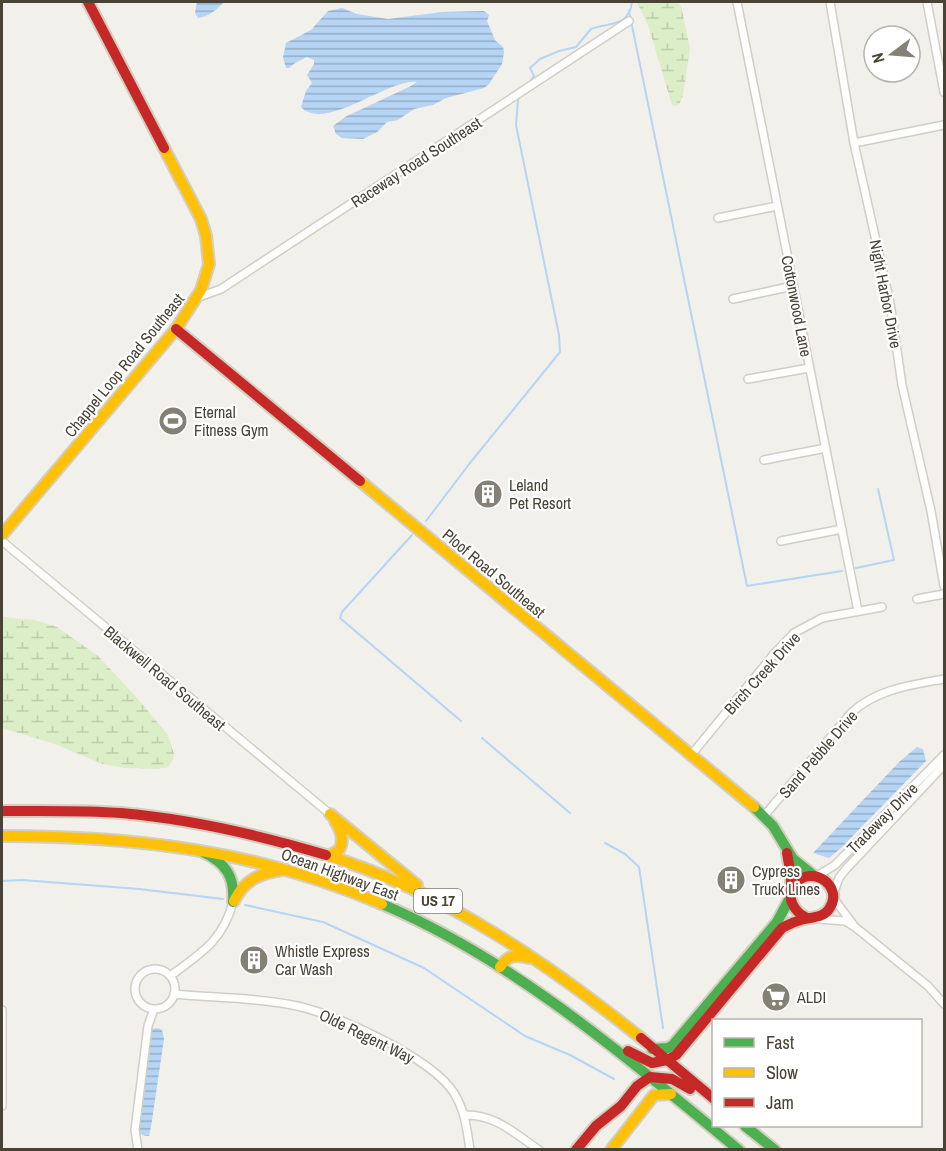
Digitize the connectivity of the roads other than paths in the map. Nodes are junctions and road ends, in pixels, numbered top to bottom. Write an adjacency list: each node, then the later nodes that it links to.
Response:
1 (88, 2): 12 (main road, Chappel Loop Road Southeast)
2 (737, 2): 9 (street, Cottonwood Lane)
3 (830, 2): 8 (street, Night Harbor Drive)
4 (927, 2): 6 (street)
5 (629, 21): 12 (street, Raceway Road Southeast)
6 (945, 92)
7 (945, 125): 8 (street)
8 (854, 143): 23 (street, Night Harbor Drive)
9 (777, 206): 10 (street); 11 (street, Cottonwood Lane)
10 (718, 218)
11 (793, 286): 13 (street); 15 (street, Cottonwood Lane)
12 (199, 297): 14 (main road, Chappel Loop Road Southeast)
13 (733, 299)
14 (176, 329): 20 (main road, Chappel Loop Road Southeast); 29 (main road, Ploof Road Southeast)
15 (809, 368): 16 (street); 17 (street, Cottonwood Lane)
16 (748, 379)
17 (825, 448): 18 (street); 19 (street, Cottonwood Lane)
18 (764, 460)
19 (842, 529): 21 (street); 27 (street, Cottonwood Lane)
20 (2, 535)
21 (781, 541)
22 (2, 542): 33 (street, Blackwell Road Southeast)
23 (945, 586)
24 (945, 594): 25 (street)
25 (917, 599)
26 (882, 607): 27 (street, Birch Creek Drive)
27 (858, 611): 29 (street, Birch Creek Drive)
28 (945, 679): 34 (street, Sand Pebble Drive)
29 (692, 754): 34 (main road, Ploof Road Southeast)
30 (945, 755): 40 (street, Tradeway Drive)
31 (945, 765): 42 (street, Tradeway Drive)
32 (2, 811): 38 (main road, Ocean Highway East / US 17)
33 (330, 814): 38 (main road); 43 (main road)
34 (764, 816): 37 (main road, Ploof Road Southeast)
35 (2, 836): 36 (main road, Ocean Highway East / US 17)
36 (190, 847): 39 (main road, Ocean Highway East / US 17); 44 (main road)
37 (785, 847): 40 (main road, Ploof Road Southeast); 41 (main road, Ploof Road Southeast)
38 (329, 856): 43 (main road, Ocean Highway East / US 17)
39 (289, 869): 44 (main road); 48 (main road, Ocean Highway East / US 17)
40 (815, 875): 41 (main road); 42 (main road)
41 (791, 895): 45 (main road); 56 (main road)
42 (834, 896): 45 (main road); 46 (street)
43 (436, 900): 47 (main road, Ocean Highway East / US 17)
44 (233, 903): 49 (street)
45 (810, 919): 46 (street); 57 (main road)
46 (855, 927): 51 (street)
47 (540, 962): 48 (main road); 56 (main road, Ocean Highway East / US 17)
48 (500, 967): 54 (main road, Ocean Highway East / US 17)
49 (170, 976): 50 (street); 52 (street)
50 (174, 994): 52 (street); 63 (street, Olde Regent Way)
51 (945, 1004)
52 (154, 1009): 65 (street)
53 (2, 1010): 55 (street)
54 (570, 1015): 57 (main road); 58 (main road, Ocean Highway East / US 17)
55 (2, 1031): 62 (street)
56 (652, 1049): 57 (main road, Ocean Highway East / US 17)
57 (667, 1060): 60 (main road, Ocean Highway East / US 17)
58 (650, 1077): 59 (main road, Ocean Highway East / US 17); 61 (main road); 68 (main road)
59 (671, 1094): 69 (main road); 70 (main road, Ocean Highway East / US 17)
60 (712, 1097)
61 (712, 1103)
62 (2, 1106)
63 (464, 1115): 66 (street, Olde Regent Way); 67 (street)
64 (748, 1127): 71 (main road)
65 (138, 1149)
66 (470, 1149)
67 (539, 1149)
68 (576, 1149)
69 (611, 1149)
70 (738, 1149)
71 (775, 1149)

